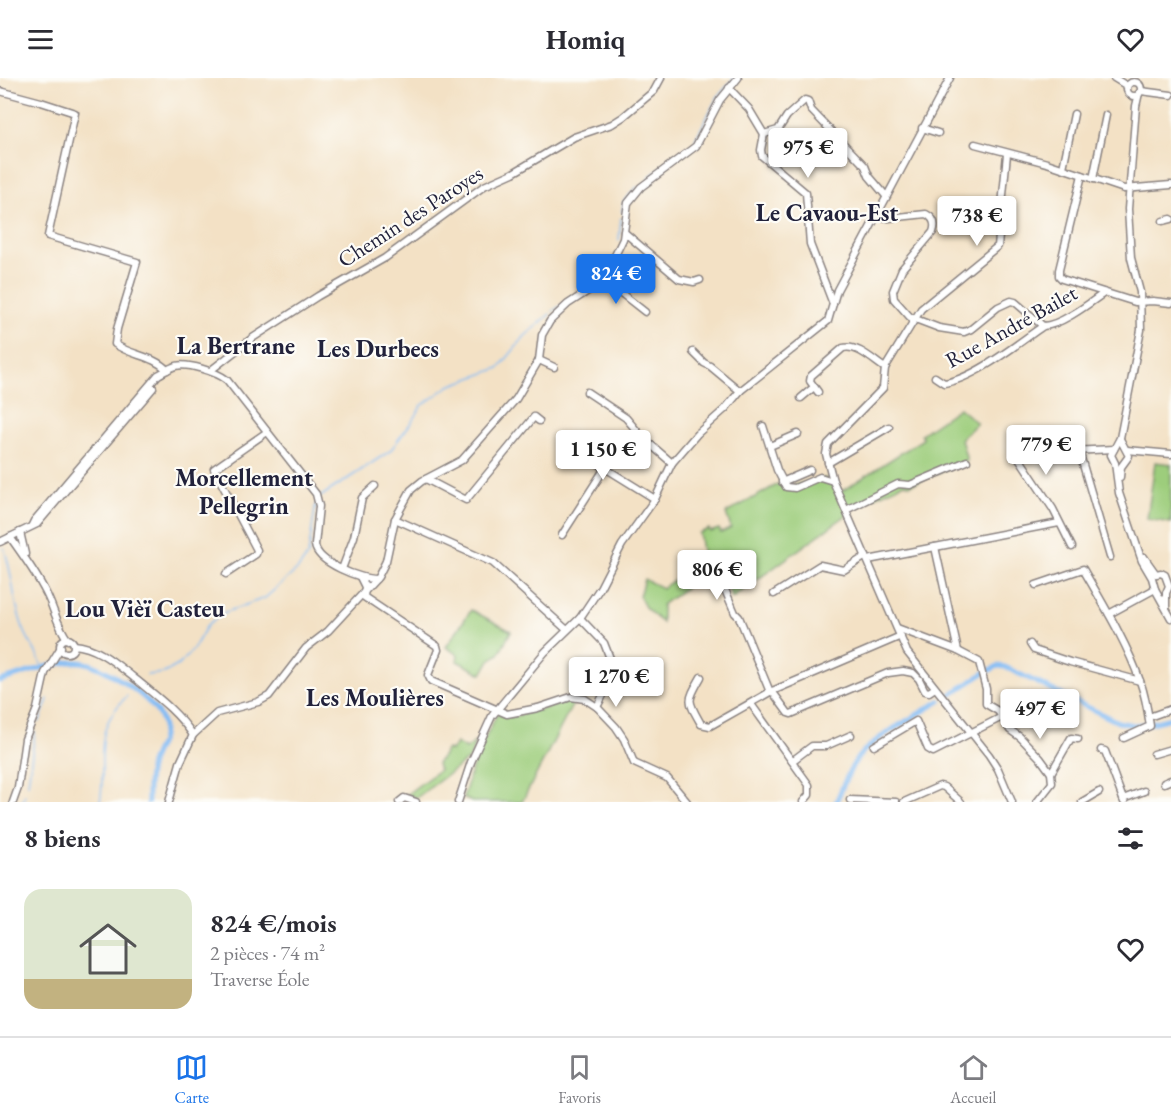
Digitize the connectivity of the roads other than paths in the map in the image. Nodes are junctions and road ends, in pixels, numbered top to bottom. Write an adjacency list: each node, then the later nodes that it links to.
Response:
1 (661, 78): 43 (street, Chemin des Paroyes)
2 (738, 78): 7 (street)
3 (950, 78): 14 (street)
4 (1114, 78): 6 (street)
5 (1139, 84): 6 (street); 9 (street); 10 (street); 11 (street)
6 (1127, 86): 9 (street)
7 (729, 88): 16 (street); 28 (street)
8 (0, 91): 42 (street)
9 (1132, 95): 11 (street)
10 (1171, 95)
11 (1136, 106): 23 (street)
12 (1074, 114): 19 (street)
13 (1106, 115): 21 (street)
14 (922, 128): 15 (street); 24 (street)
15 (938, 133)
16 (764, 134): 24 (street); 34 (street)
17 (975, 144): 18 (street)
18 (1007, 154): 19 (street); 36 (street)
19 (1063, 168): 20 (street)
20 (1082, 175): 21 (street); 31 (street)
21 (1093, 179): 23 (street)
22 (1171, 185): 23 (street)
23 (1130, 189): 32 (street)
24 (886, 196): 25 (street)
25 (876, 216): 34 (street); 36 (street)
26 (1171, 219): 27 (street)
27 (1163, 221)
28 (624, 232): 29 (street); 30 (street)
29 (603, 279): 35 (street); 39 (street)
30 (700, 280)
31 (1104, 293): 32 (street); 37 (street, Rue André Bailet)
32 (1140, 302): 33 (street); 55 (street)
33 (1170, 303)
34 (833, 304): 45 (street)
35 (645, 312)
36 (915, 320): 37 (street); 41 (street)
37 (1043, 326): 44 (street, Rue André Bailet)
38 (693, 352): 45 (street)
39 (539, 360): 40 (street); 65 (street)
40 (554, 367)
41 (885, 368): 47 (street); 60 (street)
42 (165, 371): 43 (street); 74 (street)
43 (210, 371): 51 (street)
44 (935, 377)
45 (740, 391): 59 (street)
46 (587, 392): 59 (street)
47 (801, 398)
48 (539, 421): 65 (street)
49 (763, 426): 54 (street)
50 (889, 427): 60 (street)
51 (267, 432): 83 (street); 85 (street)
52 (798, 434): 54 (street)
53 (566, 441): 63 (street)
54 (770, 446): 67 (street)
55 (1118, 449): 56 (street); 57 (street); 61 (street); 62 (street)
56 (1079, 451): 72 (street); 80 (street)
57 (1171, 454)
58 (968, 461): 70 (street)
59 (672, 463): 69 (street)
60 (828, 463): 66 (street)
61 (1115, 463): 62 (street); 73 (street)
62 (1124, 464): 73 (street)
63 (605, 468): 69 (street); 75 (street)
64 (810, 470): 67 (street)
65 (426, 479): 71 (street)
66 (833, 481): 67 (street); 70 (street)
67 (782, 482)
68 (375, 486): 83 (street)
69 (655, 499): 96 (street)
70 (846, 510): 82 (street)
71 (395, 519): 88 (street); 99 (street)
72 (1059, 523): 78 (street); 79 (street)
73 (1133, 531): 86 (street)
74 (20, 532): 76 (street); 81 (street)
75 (562, 535)
76 (10, 537): 77 (street); 81 (street)
77 (0, 541)
78 (935, 547): 82 (street); 103 (street)
79 (1072, 547)
80 (1110, 557)
81 (26, 558): 102 (street)
82 (867, 558): 93 (street); 98 (street)
83 (342, 569): 87 (street)
84 (717, 571): 107 (street)
85 (226, 574)
86 (1154, 576): 90 (street); 92 (street)
87 (360, 577): 88 (street); 91 (street)
88 (376, 579): 91 (street)
89 (1036, 585): 95 (street)
90 (1156, 590): 92 (street); 94 (street); 95 (street)
91 (363, 592): 111 (street); 116 (street)
92 (1166, 593): 94 (street)
93 (774, 594)
94 (1166, 607): 97 (street)
95 (1109, 614): 105 (street)
96 (580, 618): 99 (street); 109 (street)
97 (1171, 618)
98 (897, 628): 100 (street); 103 (street)
99 (567, 630): 111 (street)
100 (901, 636): 106 (street); 107 (street)
101 (1030, 644): 105 (street)
102 (67, 646): 116 (street); 130 (street)
103 (958, 651): 113 (street)
104 (701, 677): 108 (street)
105 (1140, 681): 114 (street)
106 (938, 691): 107 (street); 115 (street)
107 (771, 692): 108 (street)
108 (751, 704): 124 (street)
109 (597, 707): 111 (street); 135 (street)
110 (1171, 709): 114 (street)
111 (497, 711): 134 (street)
112 (1020, 712): 113 (street)
113 (1003, 717): 115 (street); 125 (street)
114 (1150, 721): 118 (street)
115 (971, 731): 120 (street); 140 (street)
116 (193, 735): 131 (street)
117 (851, 735): 124 (street)
118 (1124, 738)
119 (1078, 739): 125 (street)
120 (874, 746)
121 (1171, 749): 123 (street)
122 (1101, 750): 129 (street)
123 (1154, 754)
124 (792, 761): 136 (street)
125 (1051, 773): 141 (street)
126 (1144, 791): 129 (street)
127 (1099, 792): 142 (street)
128 (850, 800): 137 (street)
129 (1124, 801)
130 (13, 802)
131 (169, 802)
132 (399, 802): 133 (street)
133 (416, 802)
134 (458, 802)
135 (687, 802)
136 (803, 802)
137 (896, 802)
138 (904, 802): 139 (street)
139 (961, 802)
140 (1012, 802)
141 (1037, 802)
142 (1082, 802)

